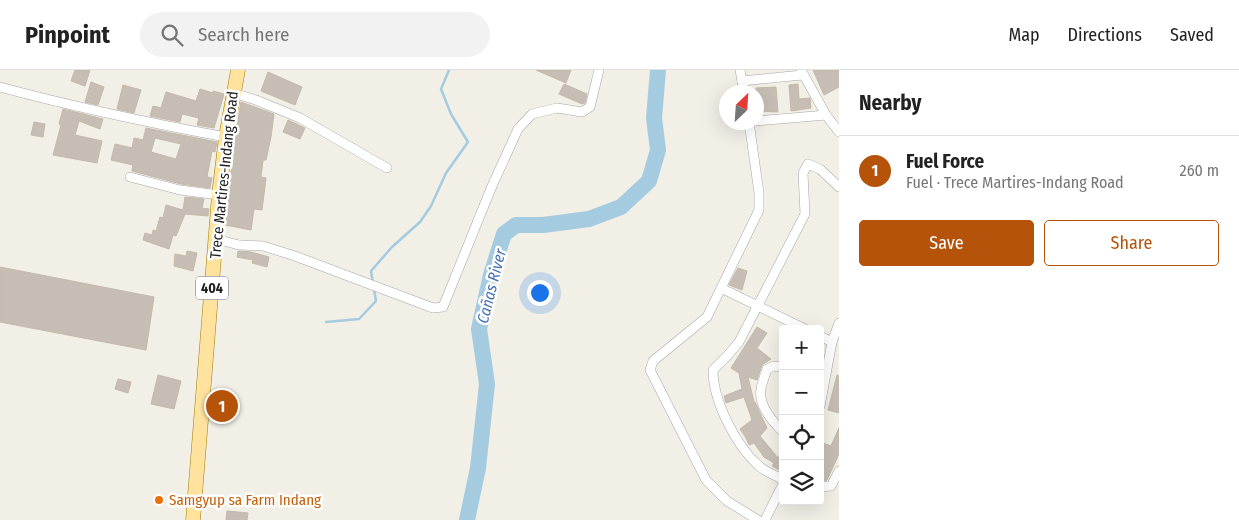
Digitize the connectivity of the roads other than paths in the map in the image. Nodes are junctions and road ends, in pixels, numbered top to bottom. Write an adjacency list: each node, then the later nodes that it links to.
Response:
1 (238, 70): 8 (main road, Trece Martires-Indang Road / 404)
2 (599, 70): 18 (street)
3 (740, 70): 5 (street)
4 (802, 72): 5 (street); 9 (street)
5 (742, 81): 6 (street)
6 (743, 85)
7 (0, 87): 13 (street)
8 (233, 93): 13 (main road, Trece Martires-Indang Road / 404); 14 (street)
9 (826, 115): 10 (street); 12 (street)
10 (764, 120)
11 (749, 130): 19 (street)
12 (839, 132)
13 (226, 138): 17 (main road, Trece Martires-Indang Road / 404)
14 (387, 168)
15 (130, 177): 17 (street)
16 (839, 188): 20 (street)
17 (219, 195): 18 (main road, Trece Martires-Indang Road / 404)
18 (216, 239): 32 (main road, Trece Martires-Indang Road / 404)
19 (721, 288): 20 (street); 33 (street)
20 (757, 305): 22 (street); 29 (street)
21 (839, 323): 24 (street)
22 (797, 325)
23 (824, 338): 24 (street)
24 (832, 342): 26 (street)
25 (779, 367): 27 (street)
26 (824, 384)
27 (779, 428)
28 (839, 471): 30 (street)
29 (779, 478)
30 (824, 487)
31 (779, 492): 34 (street)
32 (193, 520)
33 (758, 520)
34 (765, 520)

